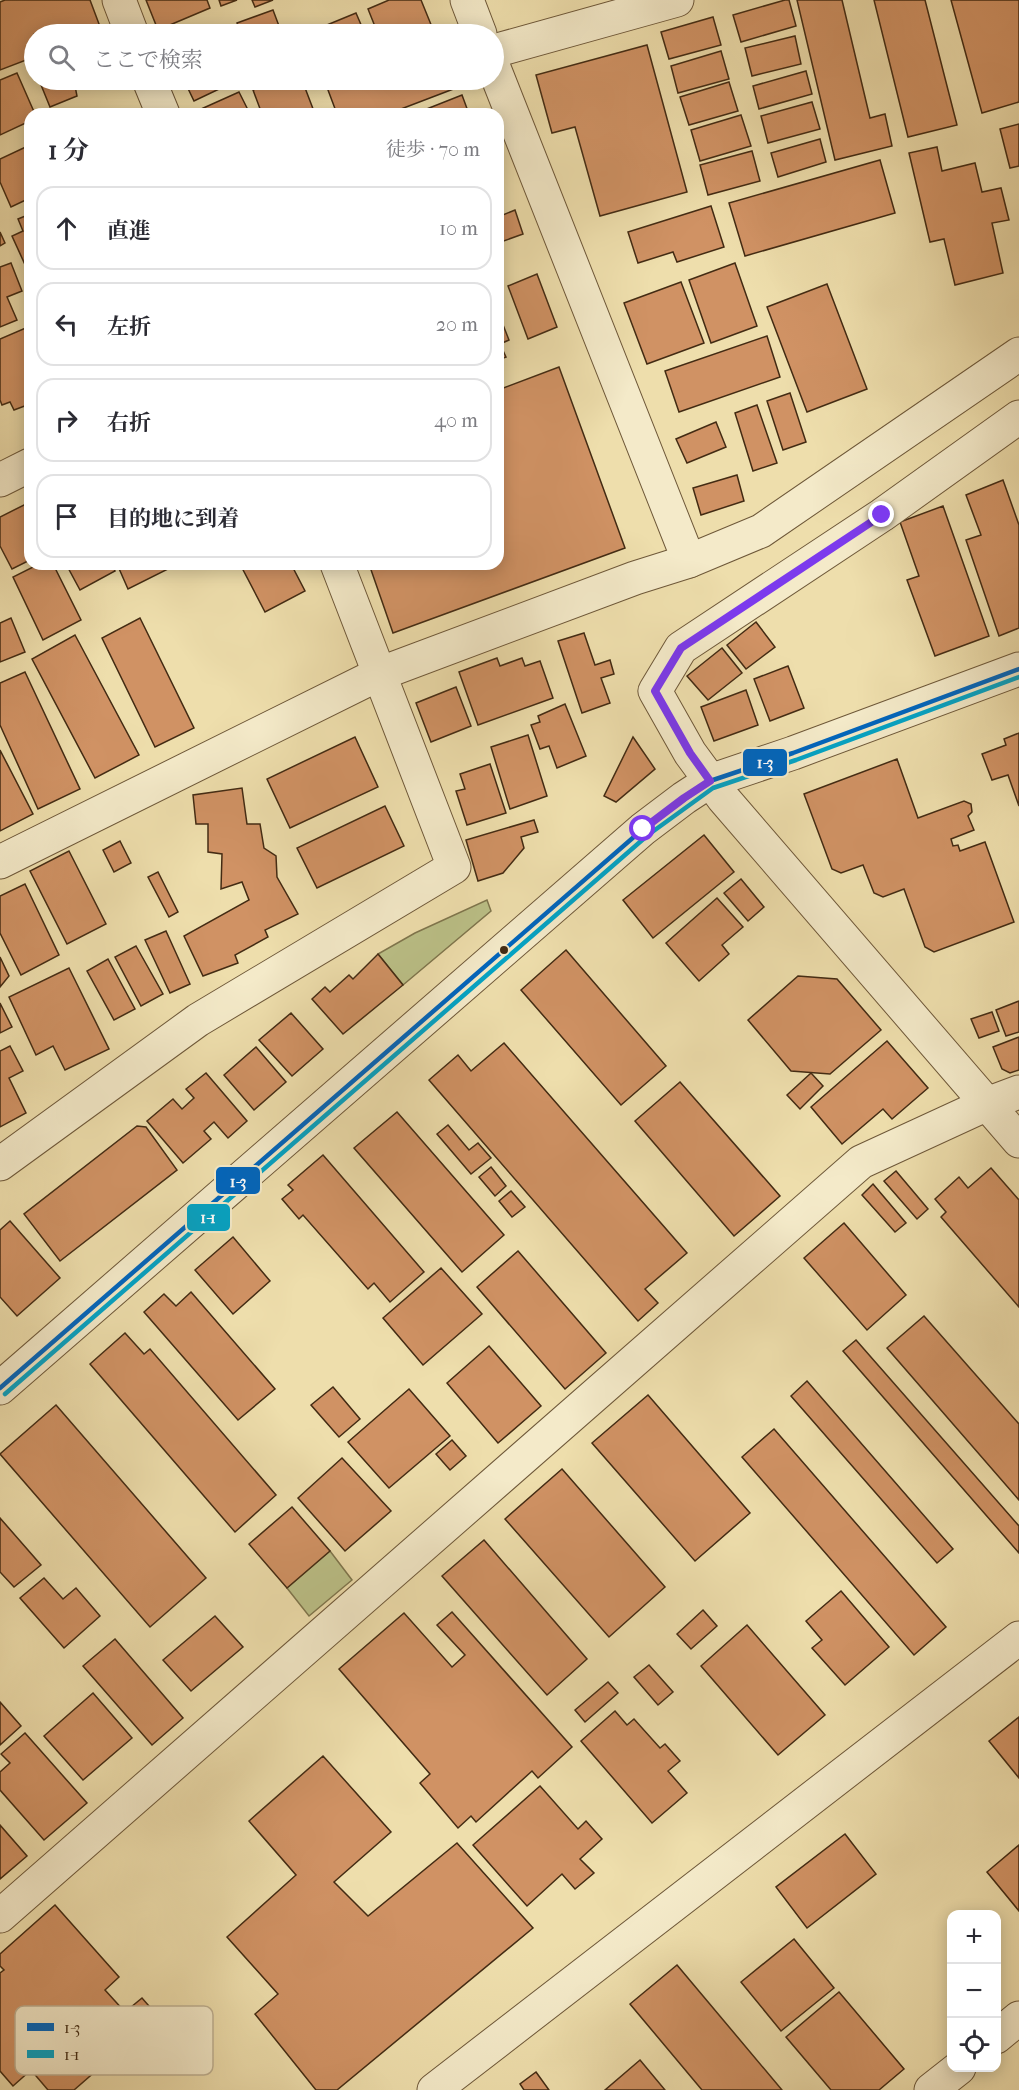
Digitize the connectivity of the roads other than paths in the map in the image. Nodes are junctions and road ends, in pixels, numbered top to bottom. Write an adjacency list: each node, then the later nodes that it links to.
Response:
1 (118, 0): 4 (street)
2 (467, 0): 5 (street)
3 (677, 0): 6 (street)
4 (128, 24)
5 (476, 24)
6 (504, 48)
7 (153, 90): 9 (street)
8 (503, 90): 14 (street)
9 (161, 108)
10 (1019, 354): 14 (street)
11 (1019, 417): 18 (street)
12 (24, 468): 13 (street)
13 (0, 480)
14 (689, 561): 17 (street)
15 (339, 570): 17 (street)
16 (1019, 669): 18 (street)
17 (380, 674): 19 (street); 23 (street)
18 (710, 781): 21 (street); 24 (street)
19 (0, 862)
20 (1019, 1092): 21 (street)
21 (987, 1104): 22 (street); 26 (street)
22 (1019, 1141)
23 (0, 1164)
24 (0, 1388)
25 (1019, 1638): 30 (street)
26 (0, 1916)
27 (1019, 2018): 28 (street)
28 (1001, 2033)
29 (953, 2072): 31 (street)
30 (434, 2090)
31 (931, 2090)

